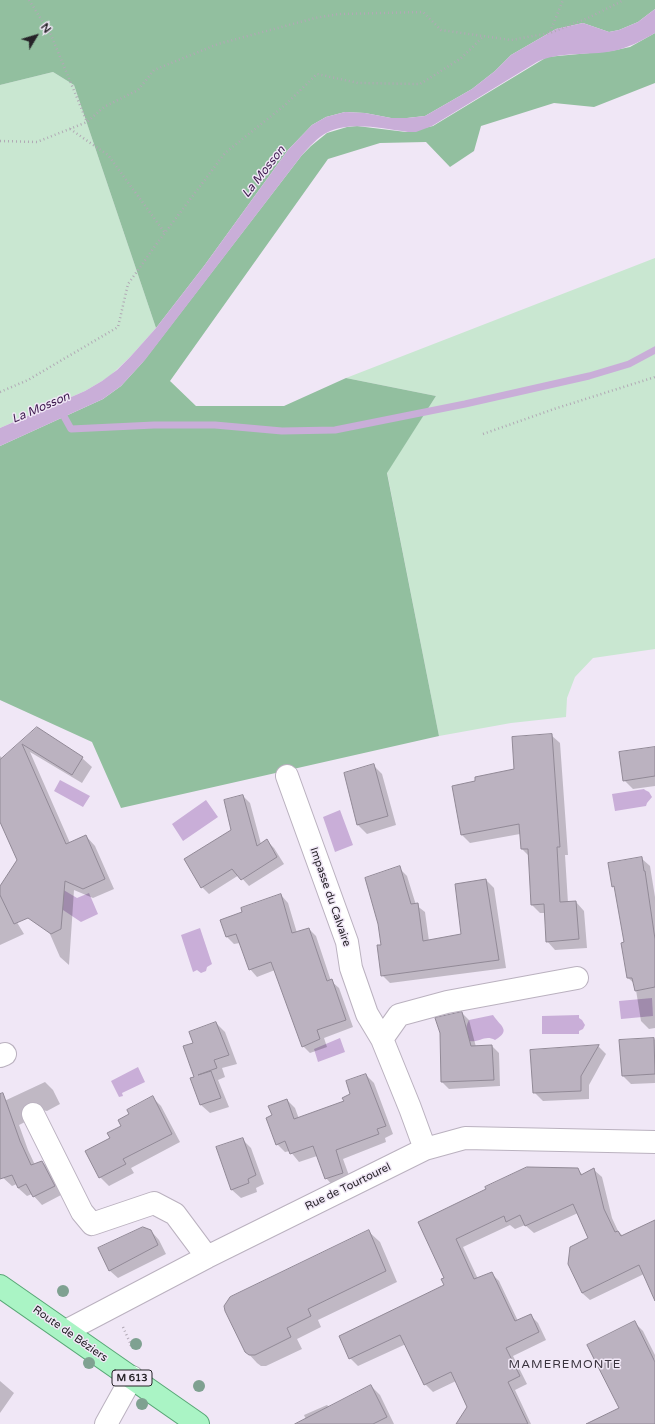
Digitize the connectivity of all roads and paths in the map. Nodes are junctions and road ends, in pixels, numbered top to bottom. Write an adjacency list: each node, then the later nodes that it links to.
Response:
1 (29, 0): 6 (path)
2 (563, 0): 4 (path)
3 (624, 0): 4 (path)
4 (550, 33): 5 (path)
5 (484, 36): 6 (path); 9 (path)
6 (87, 122): 7 (path)
7 (69, 129): 8 (path); 9 (path)
8 (0, 140)
9 (165, 233): 11 (path)
10 (655, 377): 12 (path)
11 (0, 392)
12 (483, 434)
13 (287, 776): 15 (street, Impasse du Calvaire)
14 (577, 978): 15 (street)
15 (382, 1039): 18 (street, Impasse du Calvaire)
16 (33, 1114): 19 (street)
17 (655, 1142): 18 (street, Rue de Tourtourel)
18 (425, 1149): 19 (street, Rue de Tourtourel)
19 (207, 1257): 22 (street, Rue de Tourtourel)
20 (0, 1286): 22 (main road, Route de Béziers / M 613)
21 (123, 1326): 23 (path)
22 (66, 1332): 23 (main road, Route de Béziers / M 613)
23 (126, 1373): 24 (street); 25 (main road, Route de Béziers / M 613)
24 (106, 1424)
25 (198, 1424)

